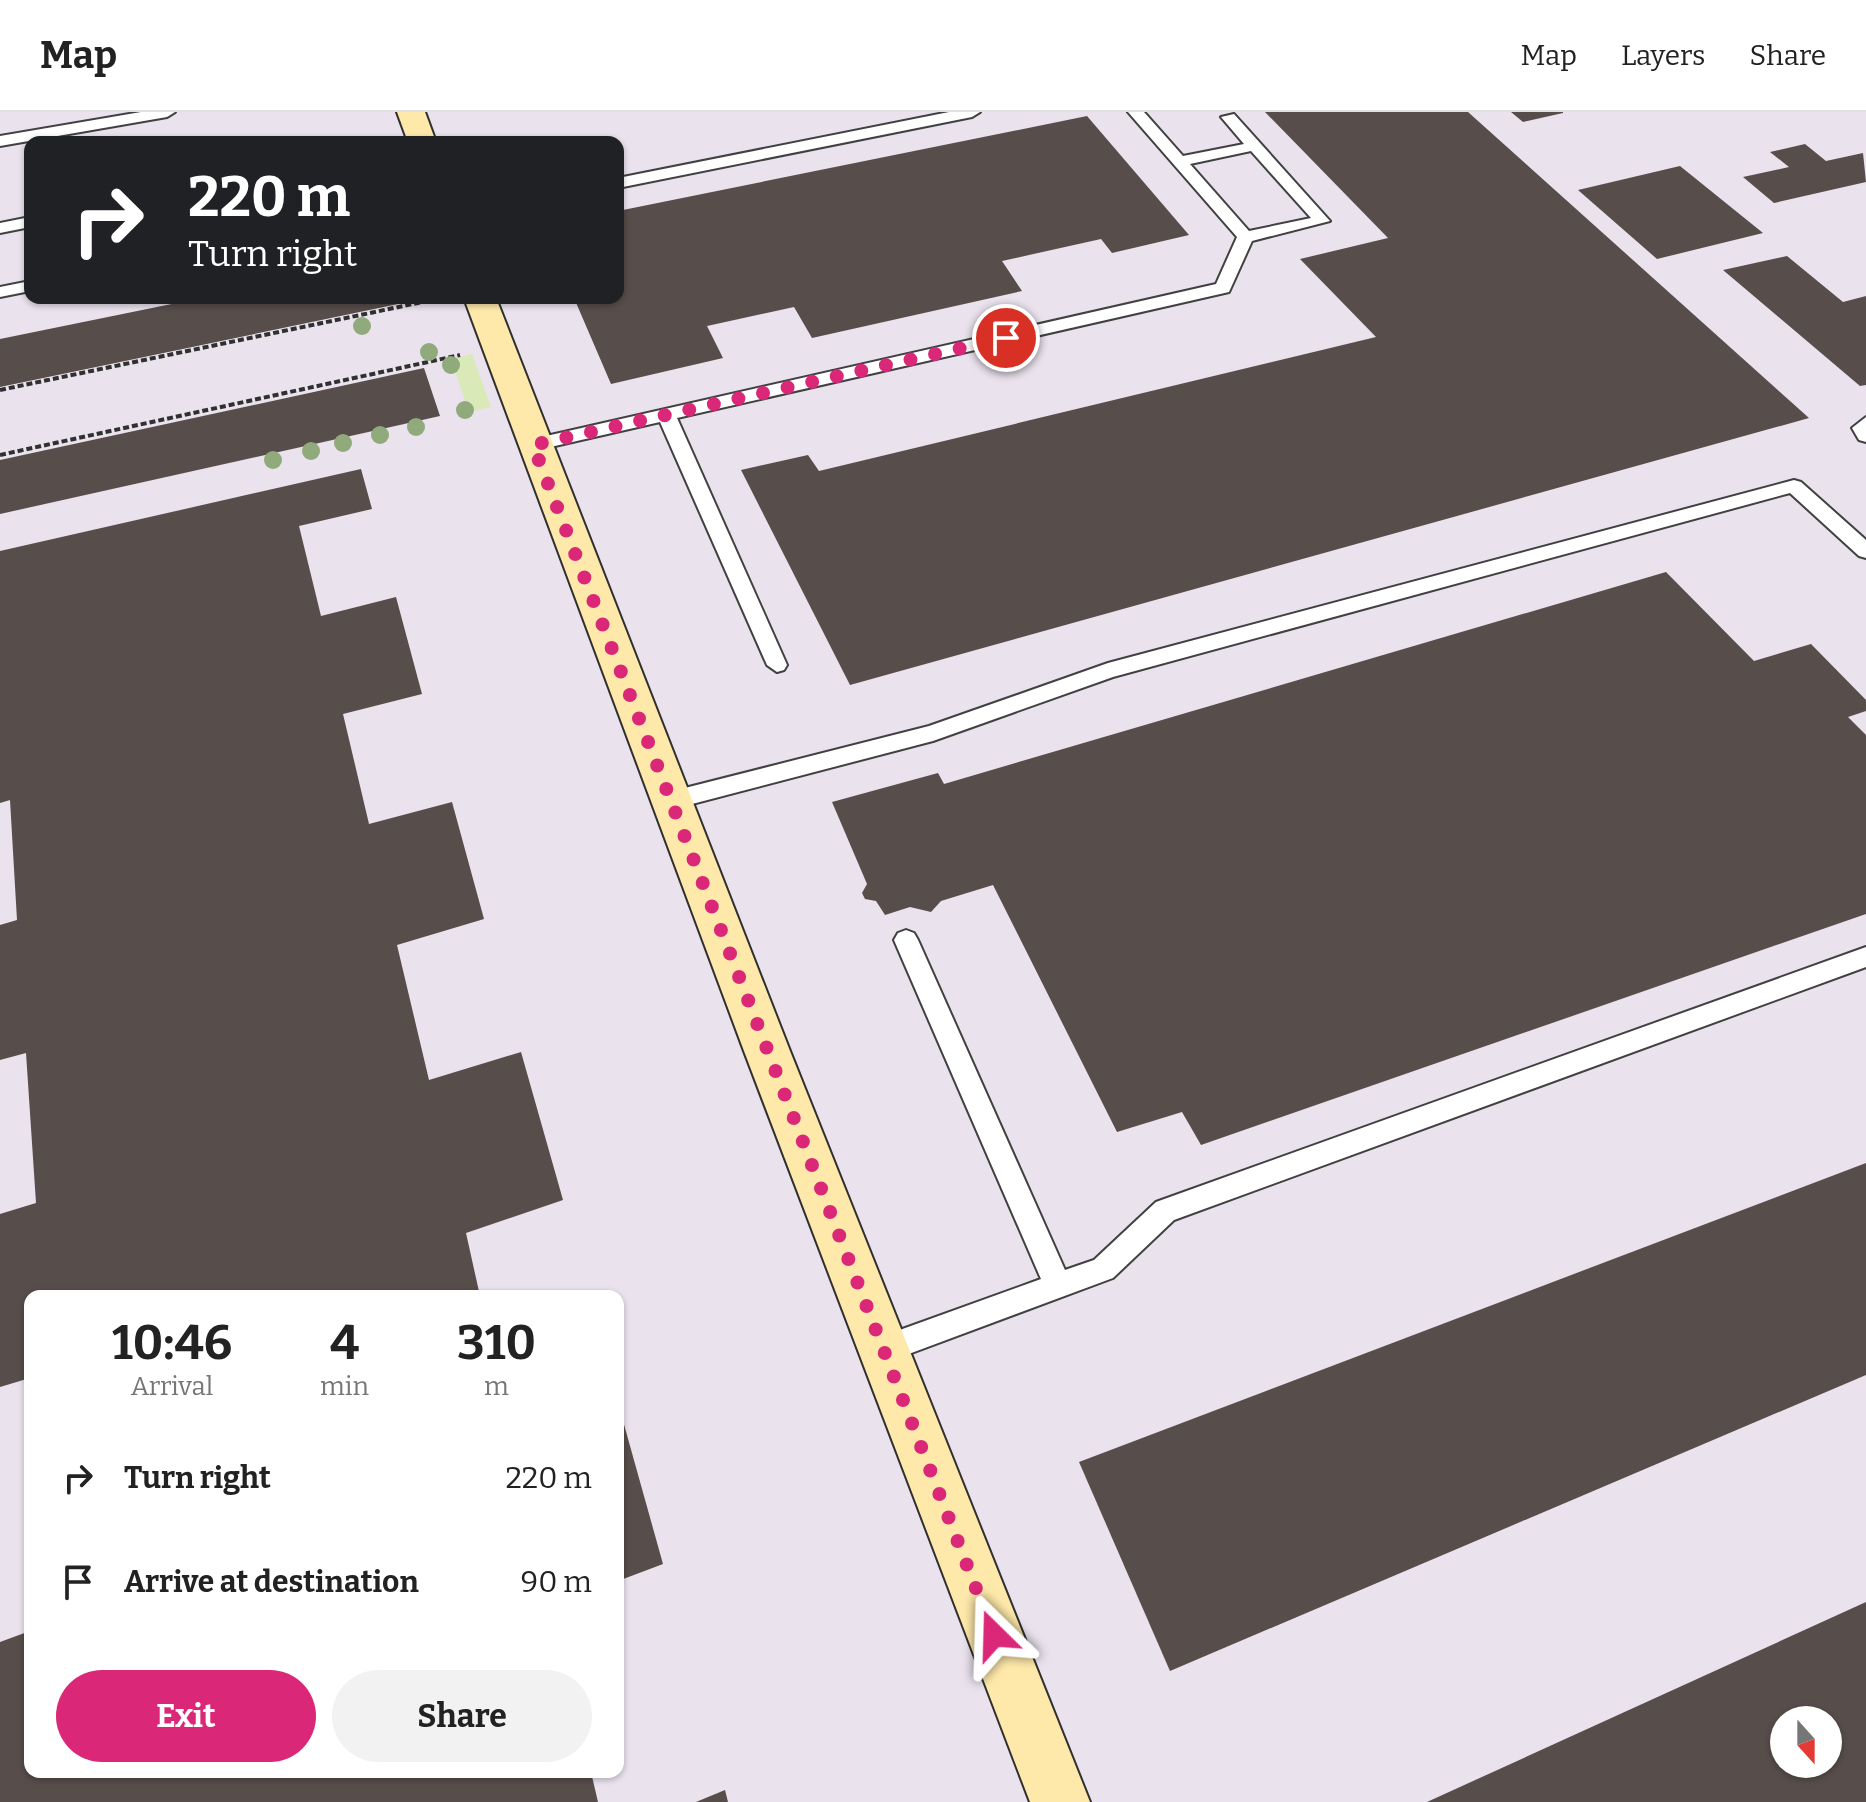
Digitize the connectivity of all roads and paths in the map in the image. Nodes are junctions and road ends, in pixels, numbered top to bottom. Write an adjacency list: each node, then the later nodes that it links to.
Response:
1 (35, 112): 7 (lane)
2 (167, 112): 7 (lane)
3 (411, 112): 9 (street)
4 (972, 112): 14 (lane)
5 (1136, 112): 13 (lane)
6 (1229, 117): 12 (lane)
7 (38, 134): 8 (lane)
8 (27, 136)
9 (420, 136)
10 (24, 137): 11 (lane)
11 (0, 141)
12 (1255, 146): 13 (lane); 17 (lane)
13 (1178, 162): 17 (lane)
14 (624, 182)
15 (24, 223): 16 (lane)
16 (0, 228)
17 (1245, 237): 24 (lane)
18 (24, 287): 19 (lane)
19 (0, 292)
20 (414, 304): 23 (path)
21 (482, 304): 27 (street)
22 (461, 355): 28 (path)
23 (0, 390)
24 (666, 415): 27 (lane); 30 (lane)
25 (1866, 423): 26 (lane)
26 (1866, 436)
27 (533, 445): 31 (street)
28 (0, 455)
29 (1866, 551): 31 (lane)
30 (777, 665)
31 (673, 800): 35 (street)
32 (906, 940): 34 (lane)
33 (1866, 957): 34 (lane)
34 (1058, 1285): 35 (lane)
35 (882, 1350): 36 (street)
36 (1060, 1802)

